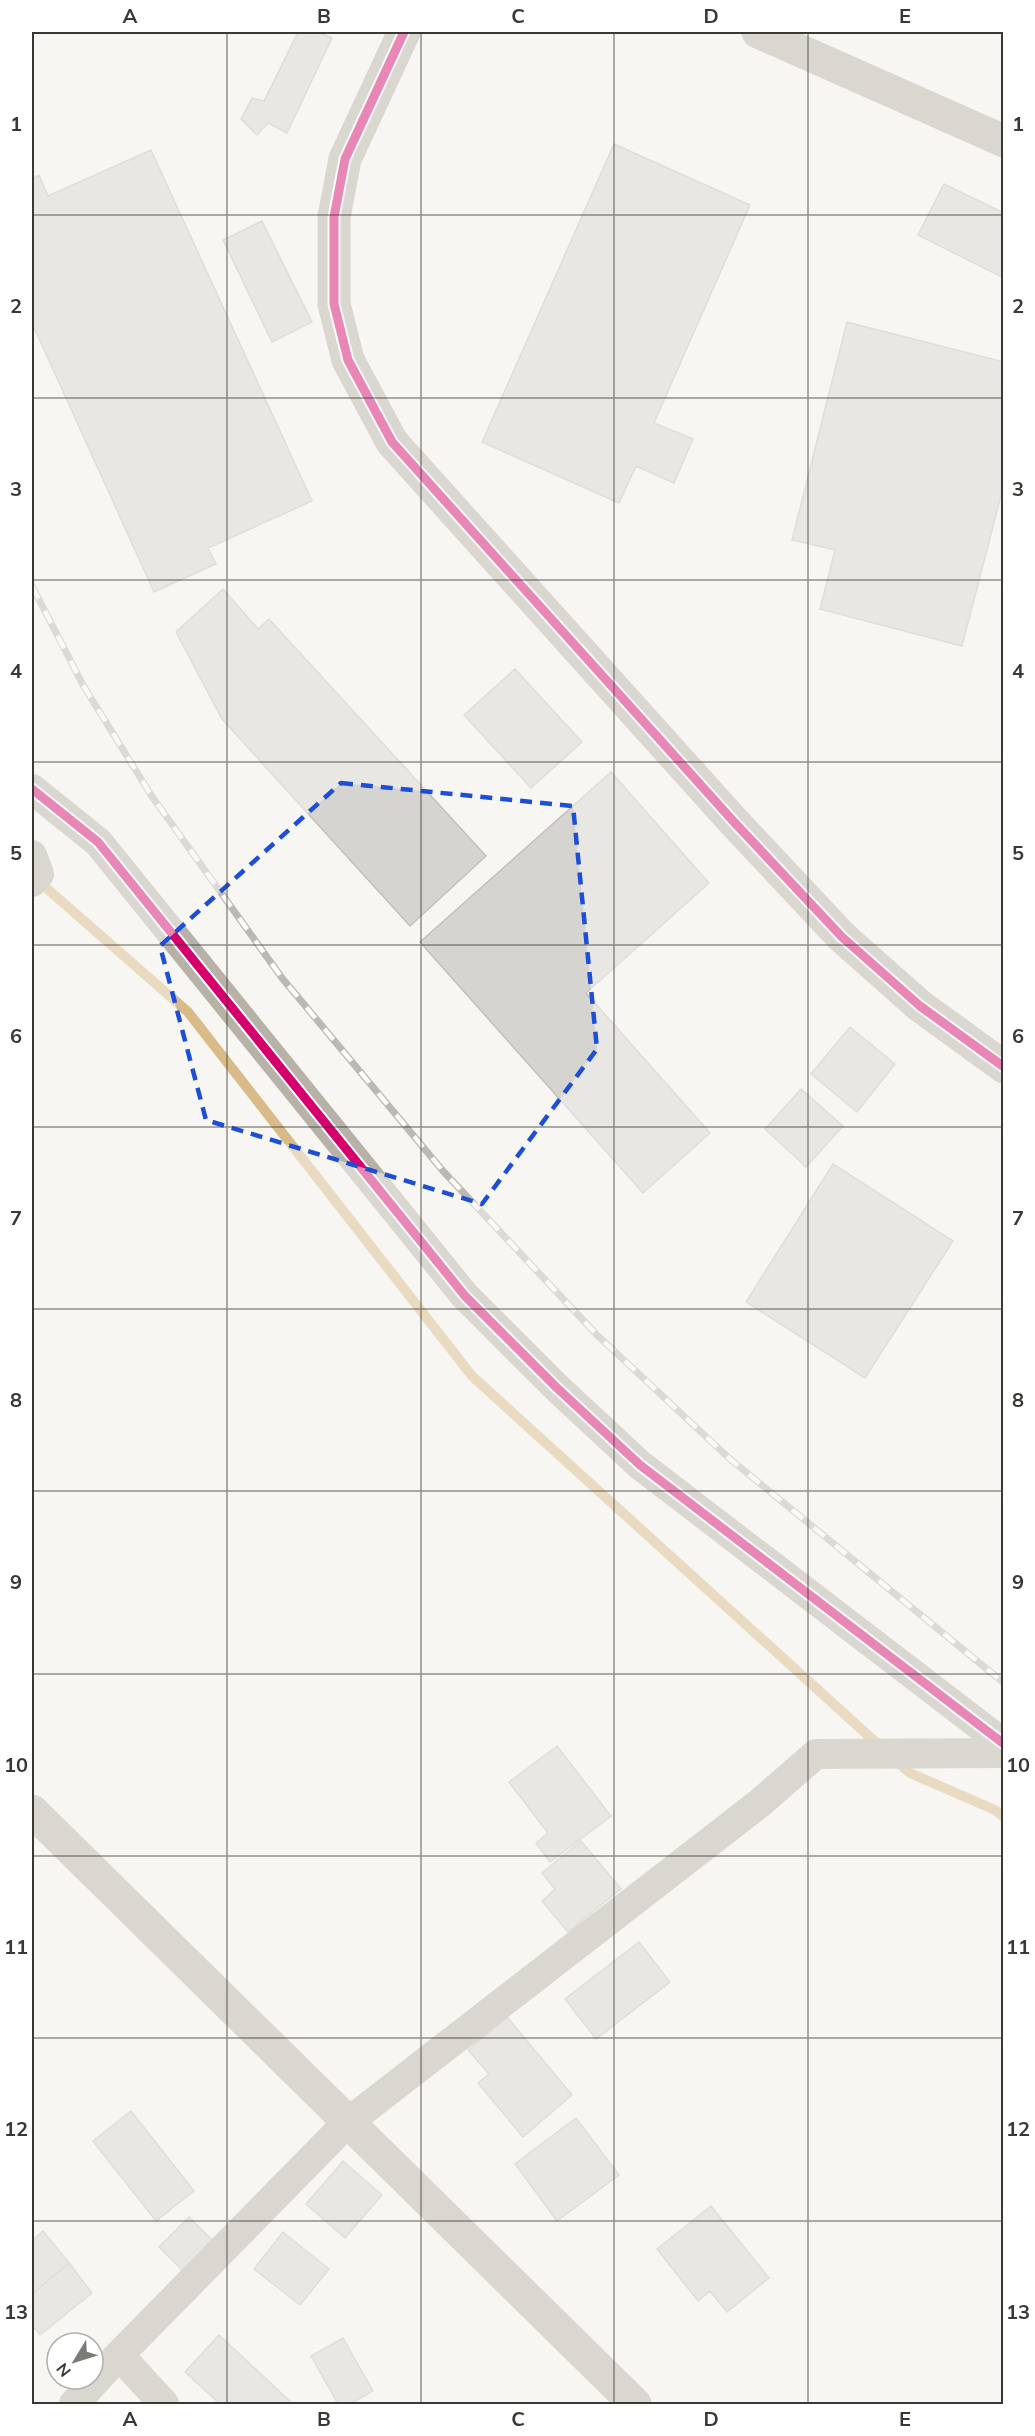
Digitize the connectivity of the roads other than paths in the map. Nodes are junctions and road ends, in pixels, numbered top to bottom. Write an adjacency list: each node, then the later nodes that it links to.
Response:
1 (404, 32): 7 (street)
2 (758, 32): 3 (street)
3 (1004, 141)
4 (32, 789): 8 (street)
5 (32, 855): 6 (street)
6 (32, 882)
7 (1004, 1067)
8 (1004, 1744)
9 (1004, 1753): 11 (street)
10 (32, 1811): 11 (street)
11 (347, 2123): 12 (street); 15 (street)
12 (119, 2355): 13 (street); 14 (street)
13 (74, 2404)
14 (164, 2404)
15 (635, 2404)

